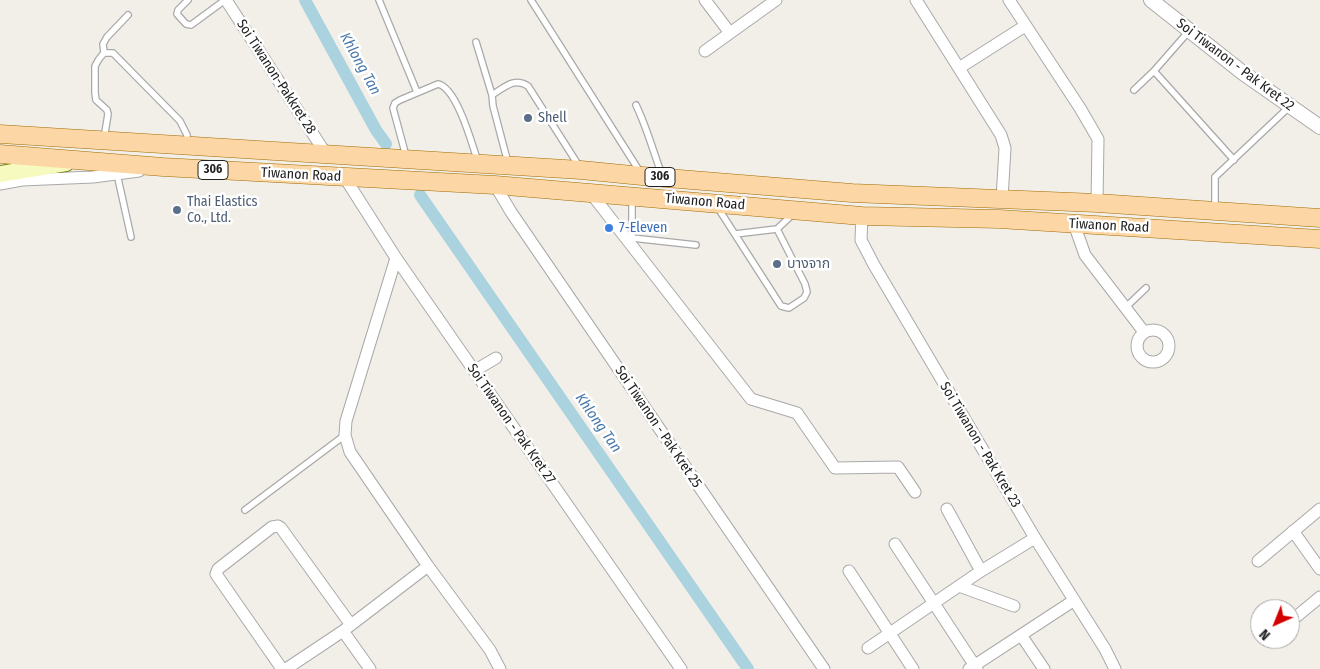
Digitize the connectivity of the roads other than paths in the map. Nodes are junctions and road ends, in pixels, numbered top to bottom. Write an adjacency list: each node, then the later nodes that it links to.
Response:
1 (188, 0): 2 (lane)
2 (225, 0): 29 (street, Soi Tiwanon-Pakkret 28)
3 (380, 0): 20 (lane)
4 (532, 0): 39 (lane)
5 (706, 0): 13 (street)
6 (776, 0): 13 (street)
7 (916, 0): 17 (street)
8 (1009, 0): 11 (street)
9 (1151, 0): 12 (street, Soi Tiwanon - Pak Kret 22)
10 (128, 15): 16 (lane)
11 (1025, 26): 17 (street); 48 (street)
12 (1189, 31): 18 (lane); 23 (street, Soi Tiwanon - Pak Kret 22)
13 (730, 33): 15 (street)
14 (476, 42): 21 (lane)
15 (705, 51)
16 (104, 53): 26 (lane); 27 (lane)
17 (959, 68): 46 (street)
18 (1154, 71): 19 (lane); 32 (lane)
19 (1134, 90)
20 (418, 92): 30 (lane); 33 (lane)
21 (492, 94): 34 (lane); 36 (lane)
22 (636, 105): 40 (lane)
23 (1289, 107): 24 (street, Soi Tiwanon - Pak Kret 22); 32 (lane)
24 (1320, 127)
25 (0, 134): 26 (main road, Tiwanon Road / 306)
26 (103, 141): 27 (main road, Tiwanon Road / 306)
27 (187, 146): 29 (main road, Tiwanon Road / 306)
28 (0, 154): 31 (main road, Tiwanon Road / 306)
29 (326, 154): 30 (main road, Tiwanon Road / 306)
30 (406, 158): 33 (main road, Tiwanon Road / 306)
31 (81, 160): 35 (main road, Tiwanon Road / 306); 37 (main road)
32 (1234, 160): 50 (lane)
33 (479, 163): 34 (main road, Tiwanon Road / 306)
34 (508, 165): 36 (main road, Tiwanon Road / 306)
35 (163, 167): 38 (street); 41 (main road, Tiwanon Road / 306)
36 (581, 170): 39 (main road, Tiwanon Road / 306)
37 (0, 174)
38 (117, 174): 42 (street); 56 (lane)
39 (642, 176): 40 (main road, Tiwanon Road / 306)
40 (663, 177): 46 (main road, Tiwanon Road / 306)
41 (345, 178): 43 (main road, Tiwanon Road / 306); 59 (street, Soi Tiwanon - Pak Kret 27)
42 (0, 184)
43 (495, 185): 44 (main road, Tiwanon Road / 306); 95 (street, Soi Tiwanon - Pak Kret 25)
44 (590, 192): 45 (main road, Tiwanon Road / 306); 66 (street)
45 (632, 196): 47 (main road, Tiwanon Road / 306); 58 (lane)
46 (1002, 199): 48 (main road, Tiwanon Road / 306)
47 (714, 202): 49 (main road, Tiwanon Road / 306); 55 (lane)
48 (1097, 203): 50 (main road, Tiwanon Road / 306)
49 (797, 210): 51 (main road, Tiwanon Road / 306); 54 (lane)
50 (1215, 211): 52 (main road, Tiwanon Road / 306)
51 (862, 216): 53 (main road, Tiwanon Road / 306); 71 (street, Soi Tiwanon - Pak Kret 23)
52 (1320, 218)
53 (1074, 224): 57 (main road, Tiwanon Road / 306); 61 (street)
54 (777, 230): 55 (lane); 55 (lane)
55 (734, 234)
56 (131, 237)
57 (1320, 239)
58 (696, 245)
59 (396, 258): 64 (street, Soi Tiwanon - Pak Kret 27); 65 (street)
60 (1146, 288): 61 (lane)
61 (1126, 307): 62 (street)
62 (1144, 332)
63 (496, 358): 64 (street)
64 (474, 371): 94 (street, Soi Tiwanon - Pak Kret 27)
65 (346, 435): 69 (lane); 74 (street)
66 (916, 492)
67 (947, 509): 77 (street)
68 (1320, 509): 70 (street)
69 (245, 510)
70 (1293, 531): 73 (street); 75 (street)
71 (1034, 538): 77 (street); 80 (street, Soi Tiwanon - Pak Kret 23)
72 (895, 544): 81 (street)
73 (1258, 562)
74 (428, 566): 84 (street); 93 (street)
75 (1320, 569)
76 (849, 571): 85 (street)
77 (981, 571): 78 (street)
78 (959, 586): 81 (street); 82 (street)
79 (1320, 597): 83 (street)
80 (1073, 601): 86 (street); 89 (street, Soi Tiwanon - Pak Kret 23)
81 (934, 604): 85 (street); 88 (street)
82 (1014, 606)
83 (1300, 614)
84 (347, 628): 90 (street); 91 (street); 92 (street)
85 (890, 633): 87 (street); 96 (street)
86 (1021, 635): 88 (street); 97 (street)
87 (868, 648)
88 (974, 668)
89 (1111, 668)
90 (282, 669)
91 (286, 669)
92 (370, 669)
93 (500, 669)
94 (681, 669)
95 (824, 669)
96 (913, 669)
97 (1044, 669)

